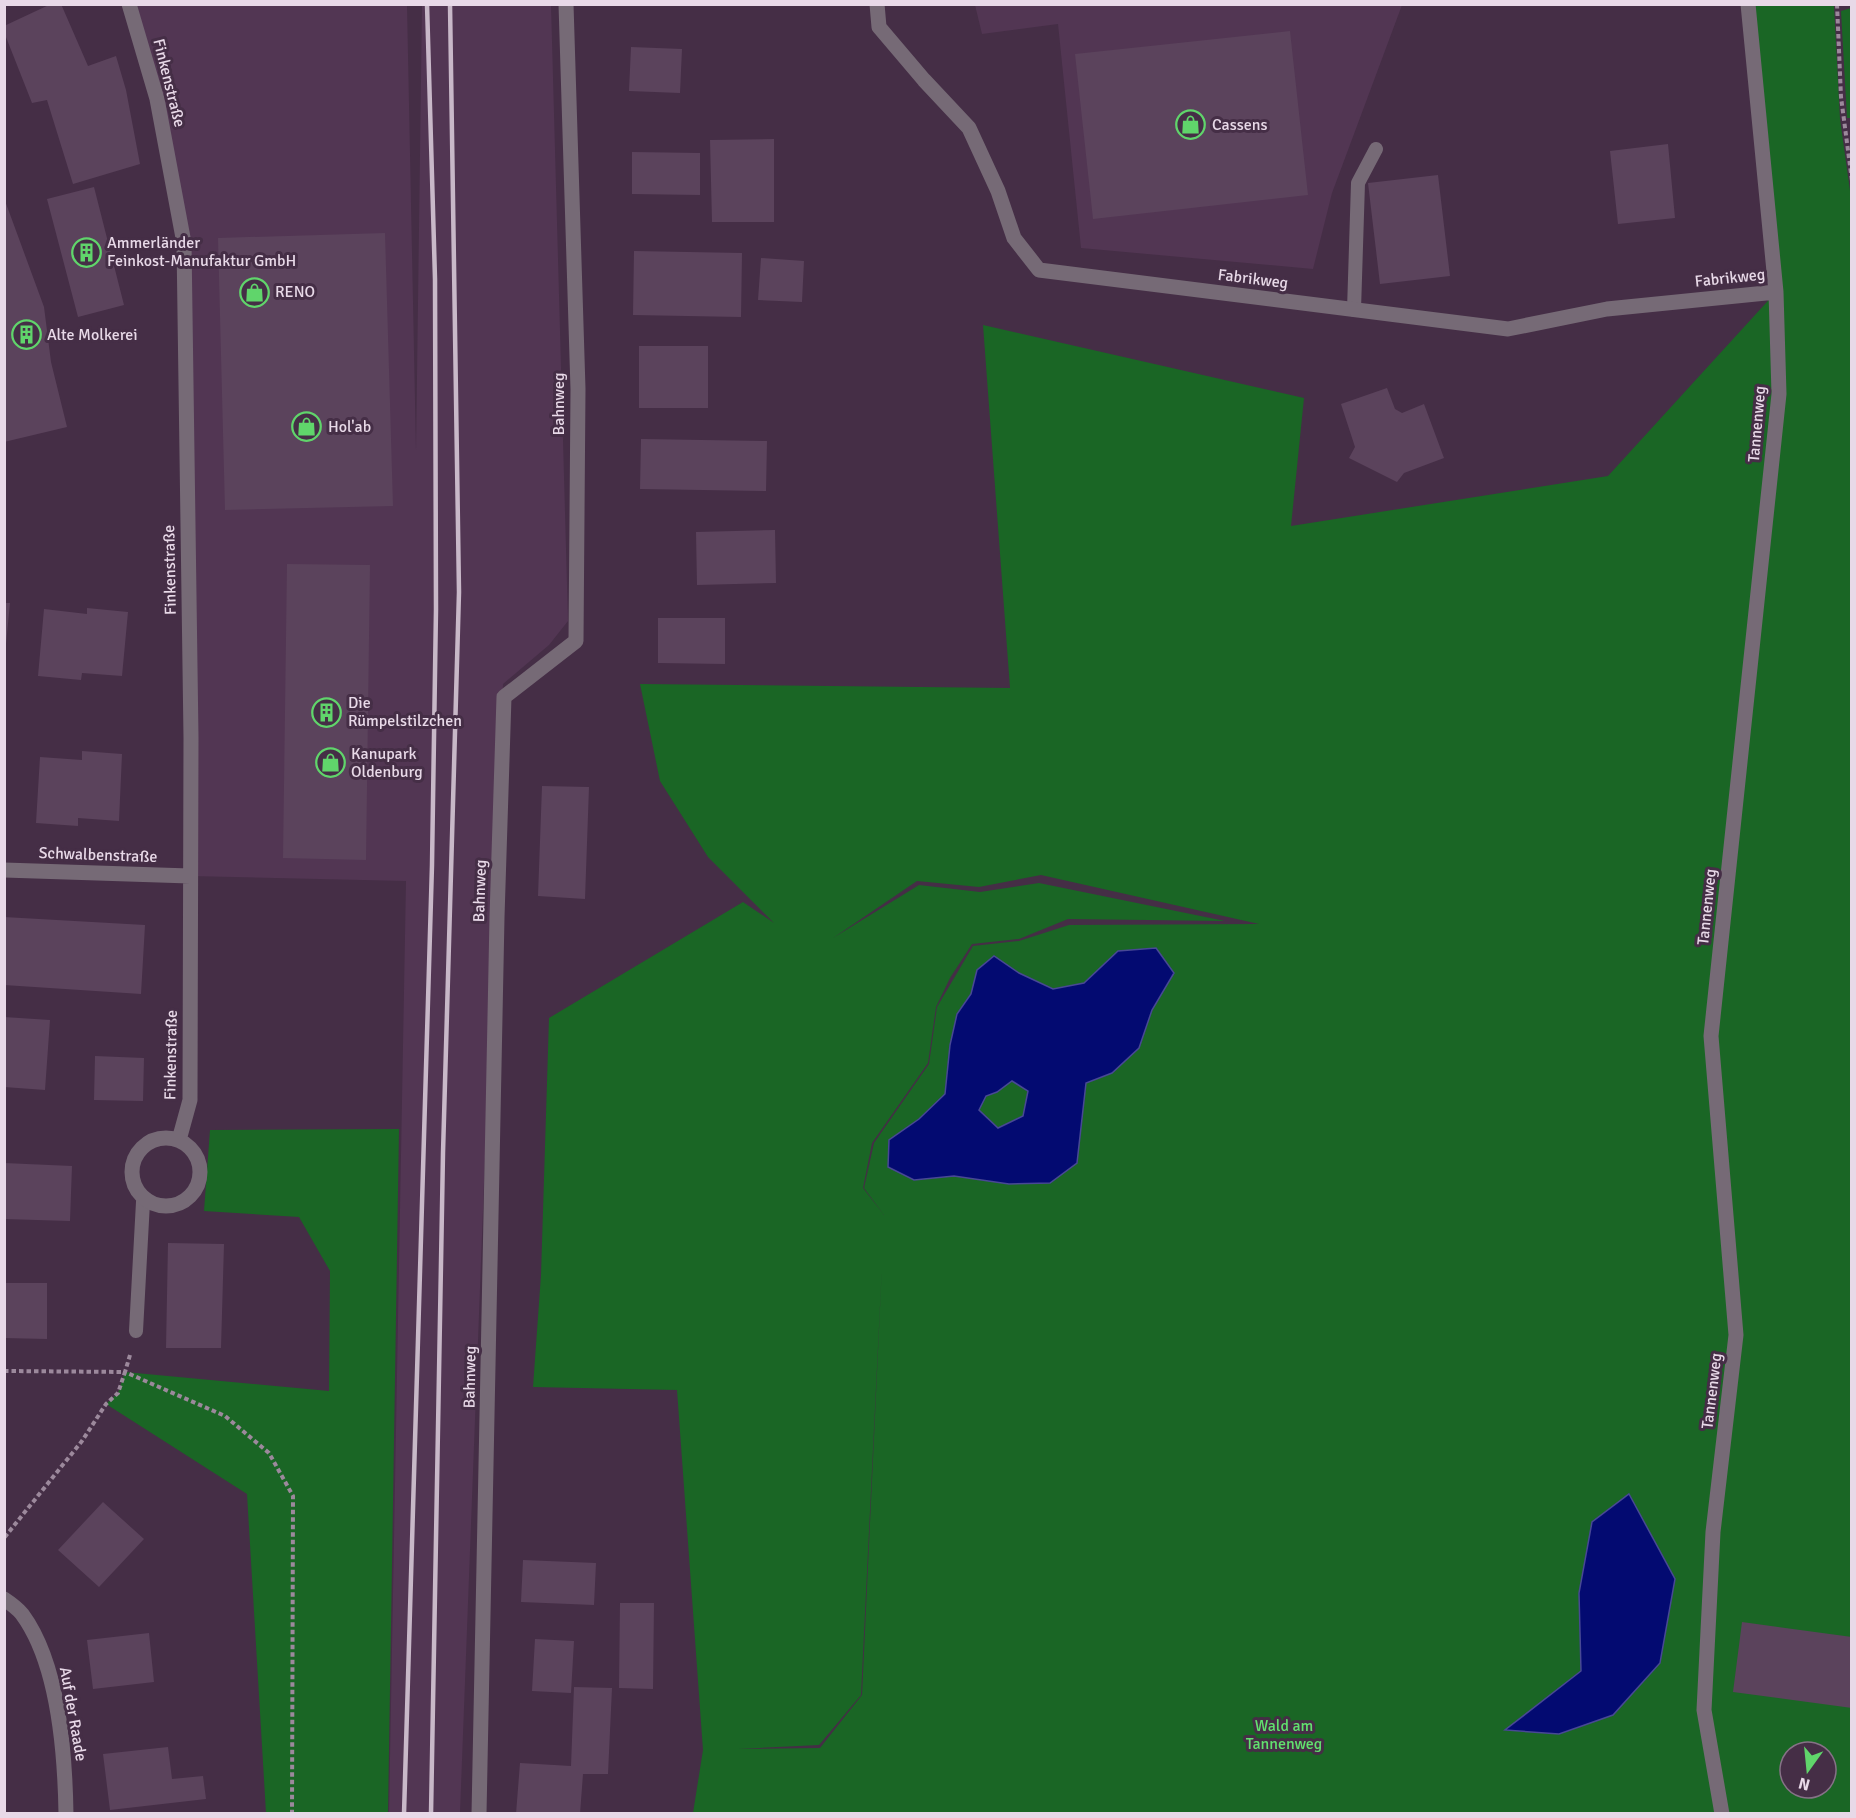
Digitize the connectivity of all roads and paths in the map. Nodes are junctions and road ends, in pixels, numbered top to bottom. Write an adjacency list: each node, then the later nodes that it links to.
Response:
1 (129, 4): 11 (street, Finkenstraße)
2 (566, 4): 21 (street, Bahnweg)
3 (877, 4): 9 (street, Fabrikweg)
4 (1748, 4): 8 (street, Tannenweg)
5 (1837, 4): 7 (path)
6 (1376, 149): 9 (lane)
7 (1851, 181)
8 (1776, 292): 9 (street, Fabrikweg); 22 (street, Tannenweg)
9 (1354, 310)
10 (4, 870): 11 (street, Schwalbenstraße)
11 (190, 876): 12 (street, Finkenstraße)
12 (179, 1140): 13 (street); 13 (street)
13 (146, 1199): 14 (lane)
14 (136, 1331): 16 (path)
15 (4, 1371): 16 (path)
16 (125, 1372): 17 (path); 20 (path)
17 (4, 1538)
18 (4, 1599): 19 (street, Auf der Raade)
19 (66, 1814)
20 (292, 1814)
21 (479, 1814)
22 (1722, 1814)

